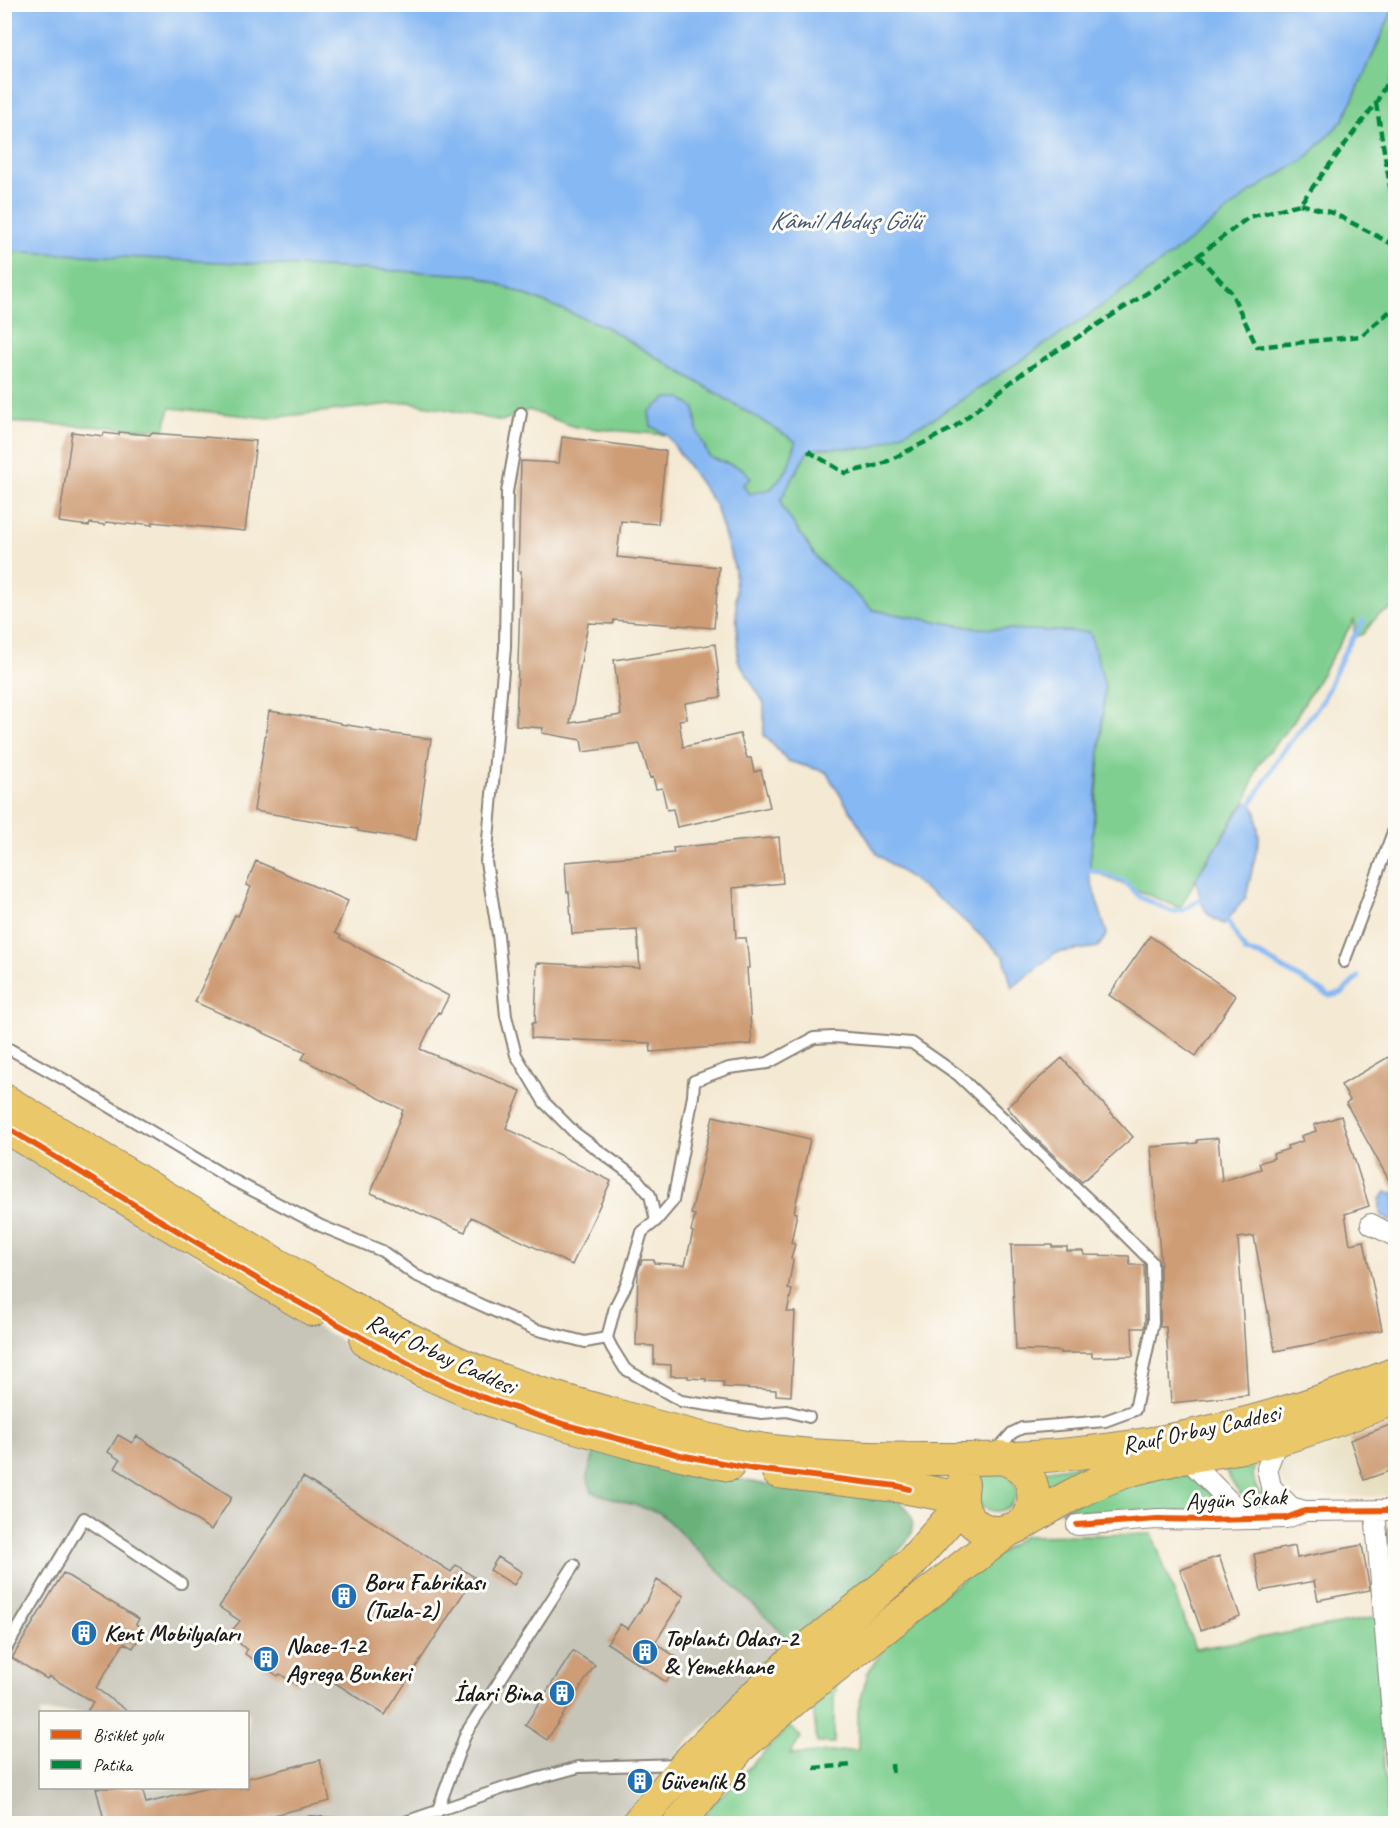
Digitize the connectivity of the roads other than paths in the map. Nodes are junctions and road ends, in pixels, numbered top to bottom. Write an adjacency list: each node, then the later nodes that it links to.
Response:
1 (521, 413): 7 (lane)
2 (1395, 824): 3 (lane)
3 (1344, 962)
4 (4, 1046): 10 (lane)
5 (4, 1100): 16 (main road, Rauf Orbay Caddesi)
6 (4, 1126): 17 (main road, Rauf Orbay Caddesi)
7 (656, 1221): 10 (lane); 16 (lane)
8 (1371, 1224): 9 (street)
9 (1395, 1237)
10 (607, 1338): 13 (lane)
11 (1395, 1373): 16 (main road, Rauf Orbay Caddesi)
12 (1395, 1398): 14 (main road, Rauf Orbay Caddesi)
13 (809, 1417)
14 (1278, 1439): 15 (main road, Rauf Orbay Caddesi); 20 (street)
15 (1186, 1456): 22 (street); 24 (main road, Rauf Orbay Caddesi)
16 (993, 1458): 18 (main road); 24 (main road)
17 (909, 1489): 18 (main road, Rauf Orbay Caddesi); 25 (main road)
18 (962, 1501): 24 (main road); 25 (main road)
19 (1395, 1510): 21 (street, Aygün Sokak)
20 (1305, 1511): 21 (street, Aygün Sokak); 22 (street, Aygün Sokak)
21 (1376, 1511): 29 (street)
22 (1257, 1519): 23 (street, Aygün Sokak)
23 (1077, 1525)
24 (1016, 1527): 36 (main road, Rauf Orbay Caddesi)
25 (916, 1557): 30 (main road)
26 (574, 1565): 31 (lane)
27 (181, 1583): 28 (lane)
28 (4, 1652)
29 (1395, 1761)
30 (686, 1764): 31 (lane); 35 (main road)
31 (437, 1812): 34 (lane)
32 (303, 1824): 33 (lane)
33 (339, 1824)
34 (399, 1824)
35 (637, 1824)
36 (678, 1824)

